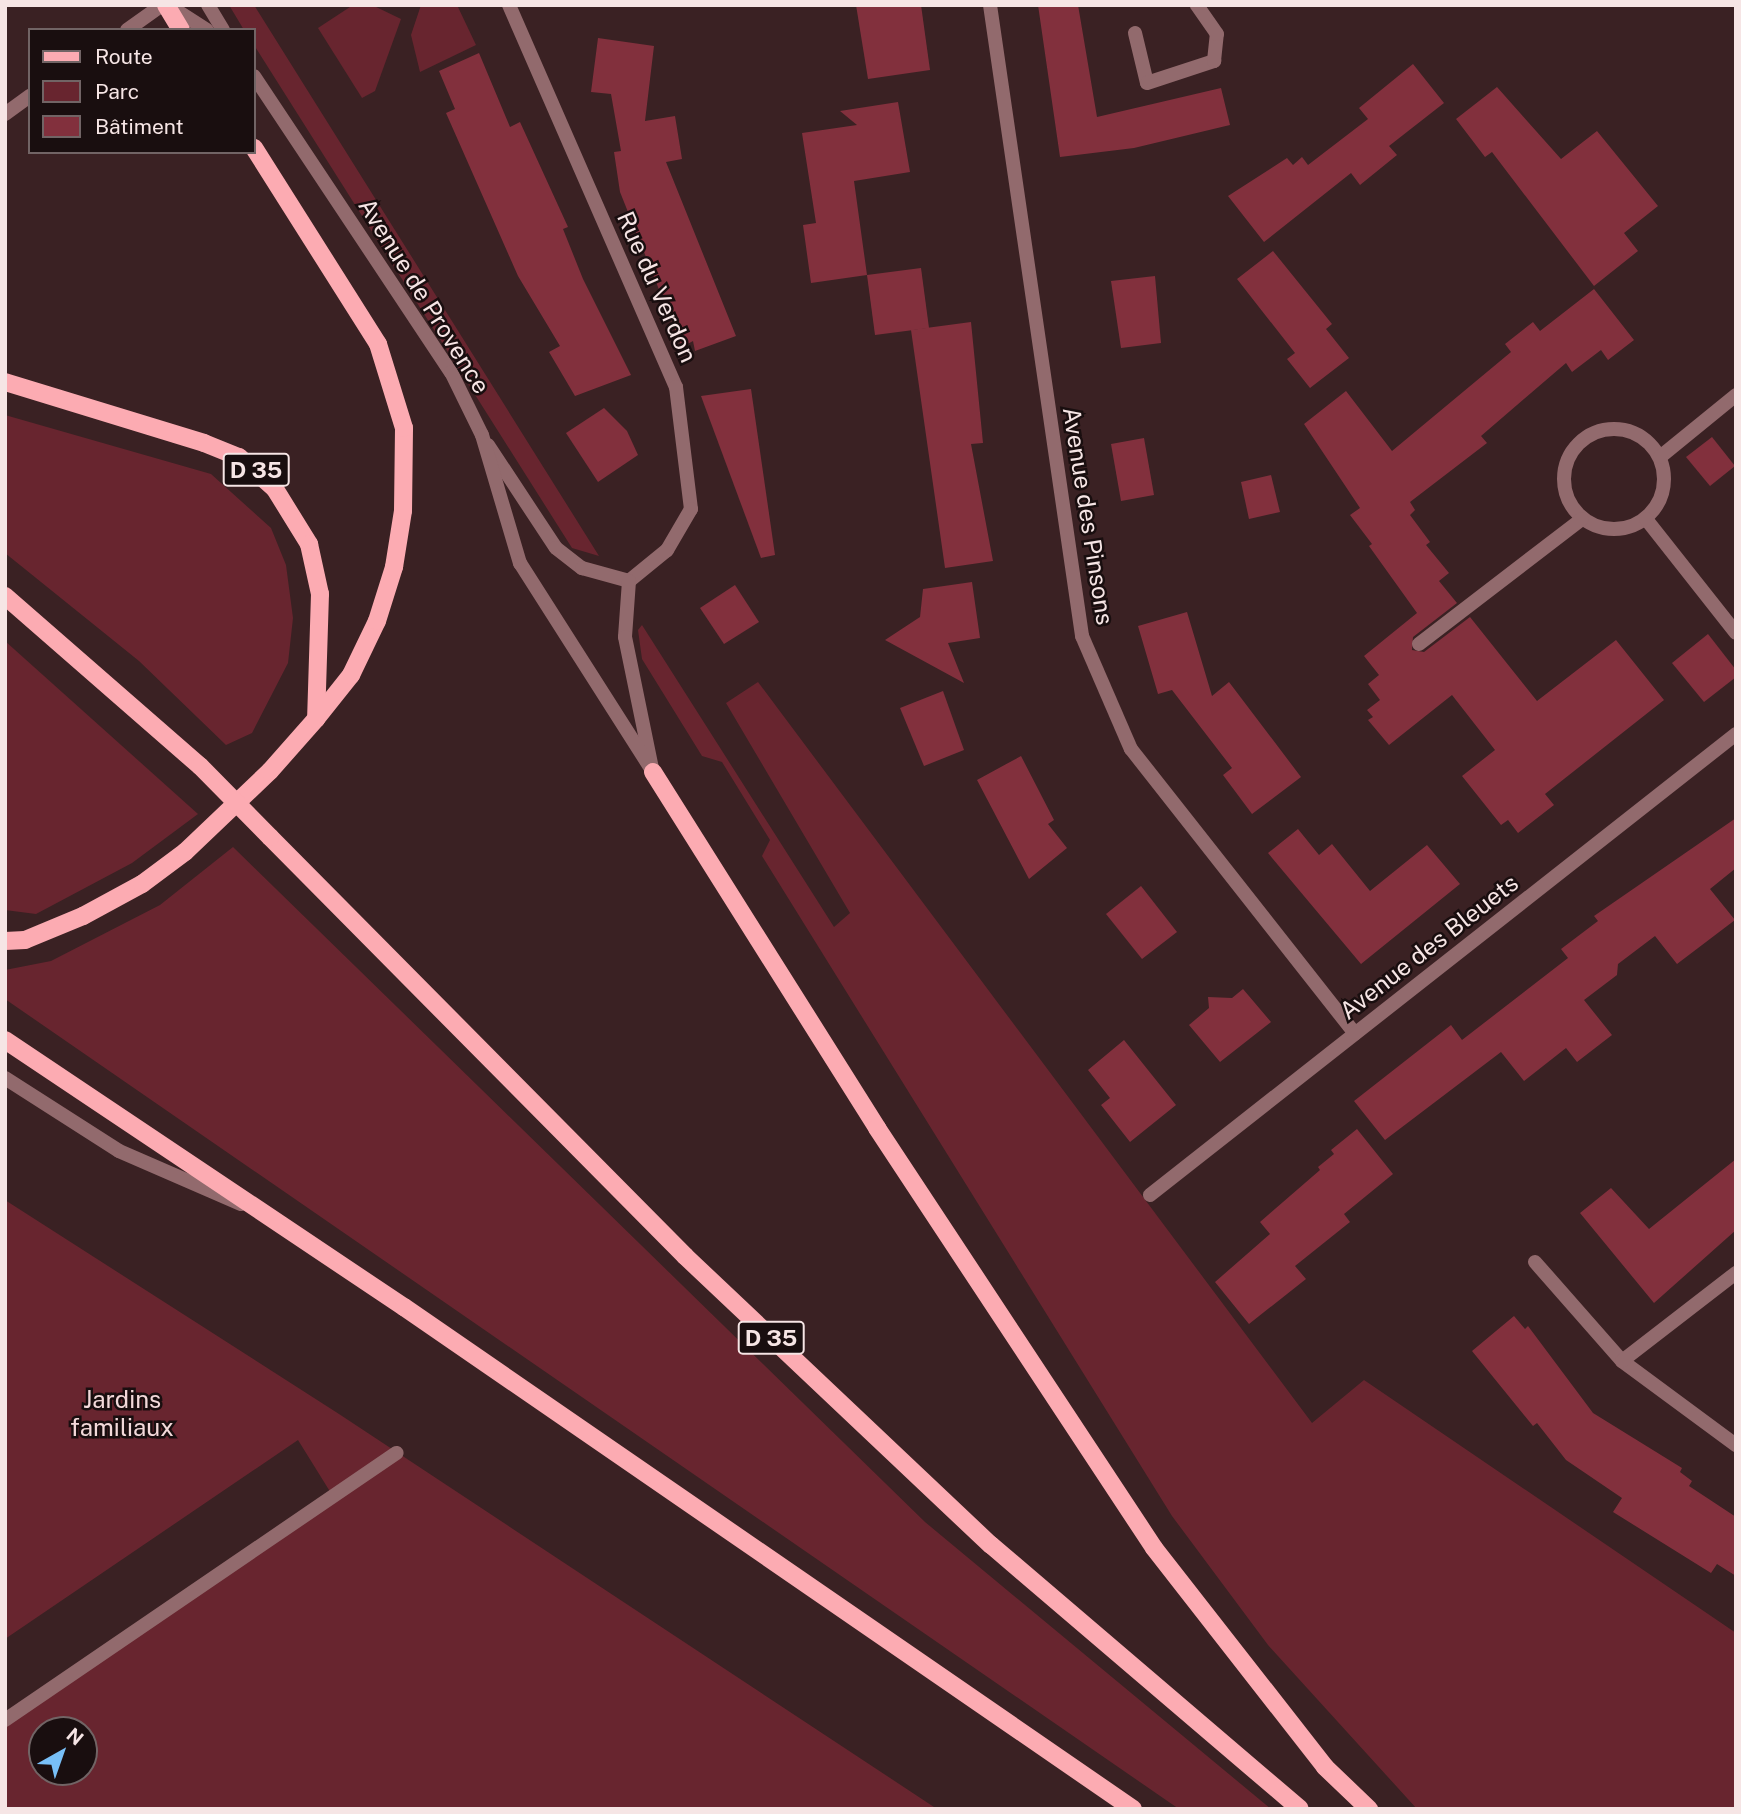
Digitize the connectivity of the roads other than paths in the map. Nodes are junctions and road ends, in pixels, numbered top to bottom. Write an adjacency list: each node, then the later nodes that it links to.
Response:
1 (165, 5): 6 (street); 7 (main road); 8 (street)
2 (208, 5): 9 (street)
3 (509, 5): 21 (street, Rue du Verdon)
4 (990, 5): 29 (street, Avenue des Pinsons)
5 (1197, 5): 10 (street)
6 (130, 28)
7 (180, 28)
8 (204, 28)
9 (222, 28)
10 (1135, 33)
11 (256, 79): 17 (street, Avenue de Provence)
12 (28, 97): 13 (street)
13 (5, 114)
14 (256, 151): 25 (main road)
15 (5, 382): 25 (main road, D 35)
16 (1736, 395): 18 (street)
17 (482, 435): 21 (street); 27 (street, Avenue de Provence)
18 (1660, 457): 19 (street); 20 (street)
19 (1582, 519): 20 (street); 24 (street)
20 (1646, 519): 23 (street)
21 (629, 581): 27 (street)
22 (5, 596): 41 (main road, D 35, bridge)
23 (1736, 633)
24 (1419, 644)
25 (316, 719): 28 (main road)
26 (1736, 734): 29 (street, Avenue des Bleuets)
27 (653, 772): 42 (main road)
28 (5, 941)
29 (1355, 1034): 32 (street, Avenue des Bleuets)
30 (5, 1040): 33 (main road)
31 (5, 1078): 33 (street)
32 (1150, 1195)
33 (274, 1219): 40 (main road)
34 (1535, 1262): 36 (street)
35 (1736, 1273): 36 (street)
36 (1622, 1361): 37 (street)
37 (1736, 1445)
38 (397, 1453): 39 (street)
39 (5, 1720)
40 (1133, 1809)
41 (1300, 1809)
42 (1369, 1809)

